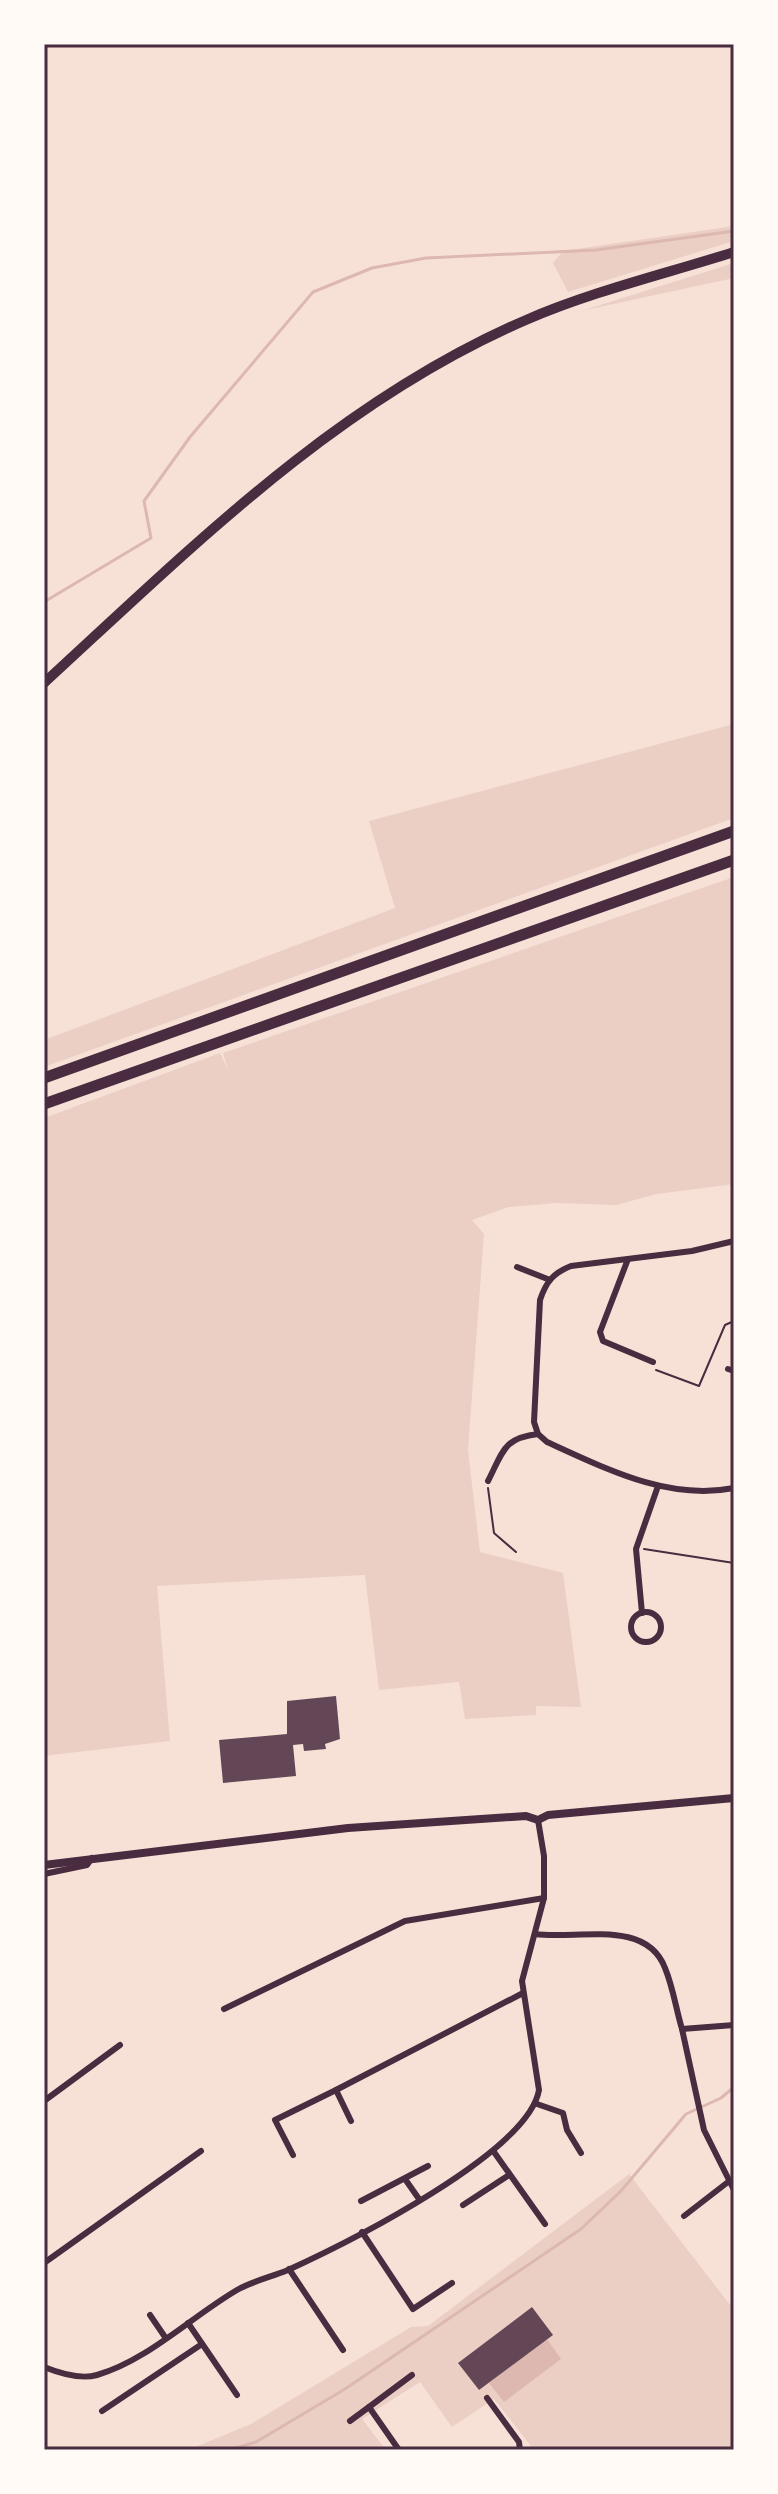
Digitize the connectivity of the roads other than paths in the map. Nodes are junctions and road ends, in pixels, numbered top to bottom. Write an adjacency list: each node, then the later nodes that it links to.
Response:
1 (734, 252): 2 (main road)
2 (44, 683)
3 (734, 831): 5 (highway)
4 (734, 860): 6 (highway)
5 (44, 1078)
6 (44, 1104)
7 (734, 1241): 8 (street)
8 (628, 1259): 10 (street); 11 (street)
9 (517, 1267): 10 (street)
10 (550, 1280): 12 (street)
11 (653, 1362)
12 (538, 1434): 13 (street); 14 (street)
13 (488, 1481)
14 (658, 1486): 15 (street); 16 (street)
15 (734, 1488)
16 (642, 1613): 16 (street)
17 (734, 1798): 18 (street)
18 (538, 1820): 19 (street); 22 (street)
19 (93, 1857): 20 (street); 21 (street)
20 (44, 1865)
21 (44, 1874)
22 (544, 1898): 23 (street); 25 (street)
23 (535, 1934): 24 (street); 27 (street)
24 (523, 1993): 29 (street); 31 (street)
25 (224, 2009)
26 (733, 2025): 27 (street)
27 (682, 2029): 40 (street)
28 (120, 2045): 30 (street)
29 (336, 2090): 32 (street); 36 (street)
30 (44, 2101)
31 (537, 2104): 34 (street); 35 (street)
32 (351, 2121)
33 (201, 2151): 48 (street)
34 (494, 2152): 38 (street); 42 (street)
35 (581, 2153)
36 (293, 2155)
37 (428, 2166): 39 (street)
38 (509, 2175): 44 (street); 46 (street)
39 (405, 2179): 42 (street); 43 (street)
40 (728, 2182): 41 (street); 45 (street)
41 (734, 2190)
42 (419, 2199): 47 (street)
43 (361, 2201)
44 (463, 2205)
45 (684, 2216)
46 (545, 2224)
47 (362, 2232): 49 (street); 50 (street)
48 (44, 2263)
49 (289, 2269): 52 (street); 55 (street)
50 (452, 2283)
51 (150, 2315): 53 (street)
52 (188, 2323): 53 (street); 54 (street)
53 (165, 2337): 56 (street)
54 (202, 2344): 58 (street); 61 (street)
55 (343, 2350)
56 (44, 2367)
57 (412, 2375): 60 (street)
58 (237, 2395)
59 (487, 2398): 64 (street)
60 (369, 2407): 62 (street); 63 (street)
61 (102, 2411)
62 (350, 2421)
63 (399, 2450)
64 (520, 2450)

